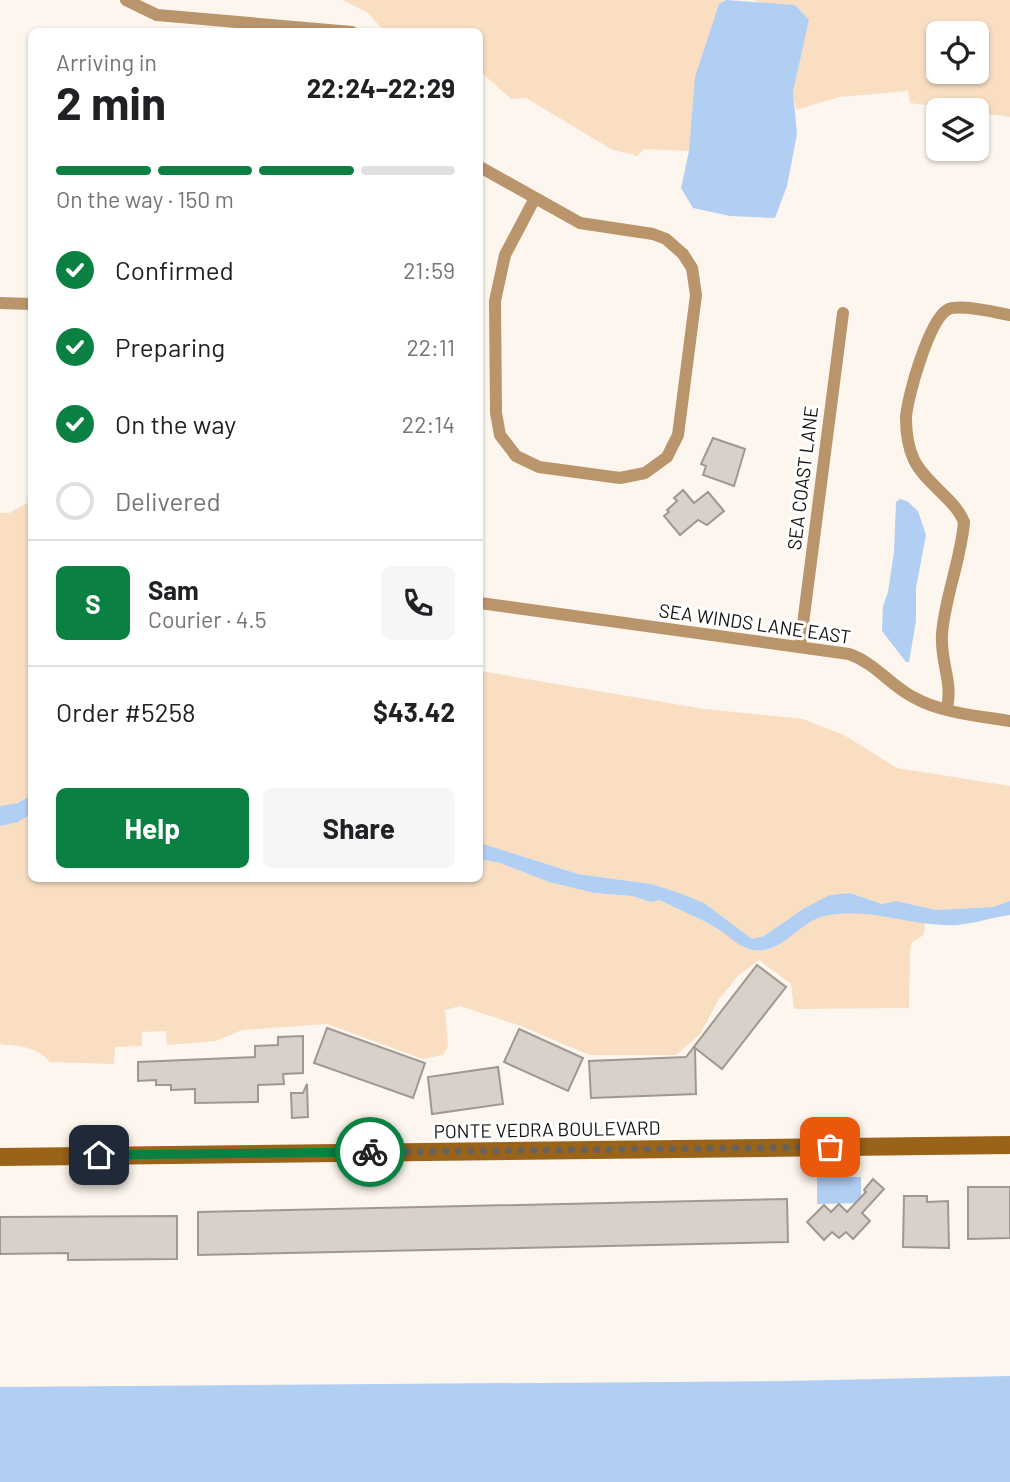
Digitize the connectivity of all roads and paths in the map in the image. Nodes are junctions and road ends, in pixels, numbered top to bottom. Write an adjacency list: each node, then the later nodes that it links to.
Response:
1 (126, 0): 2 (street)
2 (306, 28)
3 (483, 169): 4 (street)
4 (535, 198): 4 (street)
5 (0, 303): 6 (street)
6 (28, 304)
7 (843, 313): 10 (street, SEA COAST LANE)
8 (1010, 315): 11 (street)
9 (483, 603): 10 (street, SEA WINDS LANE EAST)
10 (800, 647): 11 (street, SEA WINDS LANE EAST)
11 (947, 708): 12 (street, SEA WINDS LANE EAST)
12 (1010, 721)
13 (1010, 1145): 14 (street, PONTE VEDRA BOULEVARD)
14 (0, 1157)

